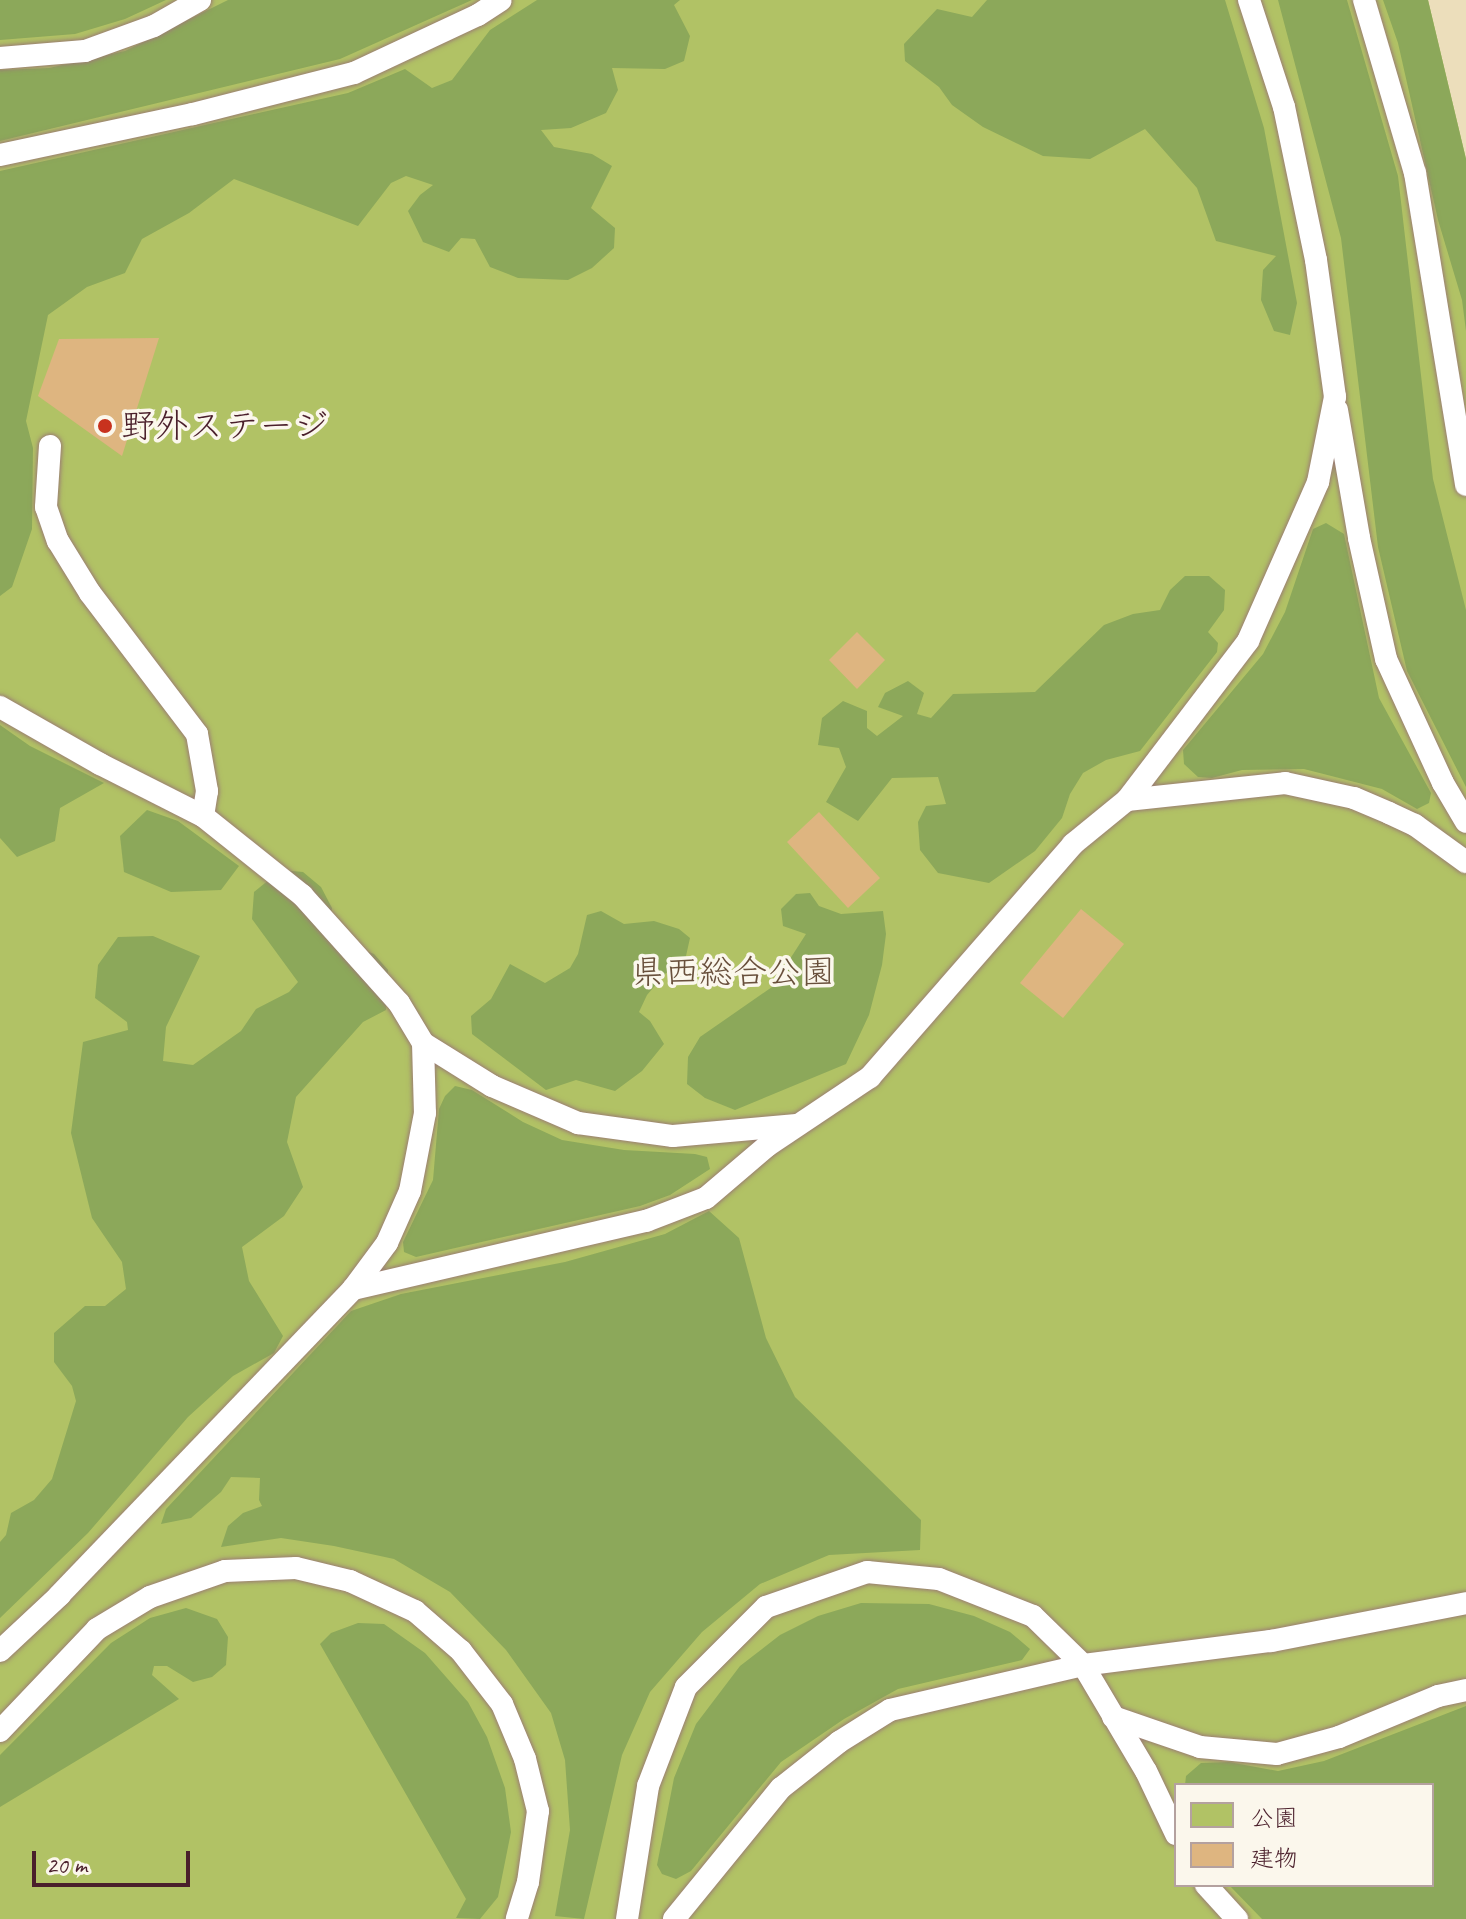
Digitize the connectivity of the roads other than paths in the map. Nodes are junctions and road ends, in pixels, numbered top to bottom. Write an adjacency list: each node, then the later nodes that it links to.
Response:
1 (200, 0): 5 (lane)
2 (501, 0): 6 (lane)
3 (1249, 0): 7 (lane)
4 (1364, 0): 9 (lane)
5 (0, 58)
6 (0, 155)
7 (1335, 397): 11 (lane); 13 (lane)
8 (50, 446): 12 (lane)
9 (1466, 485)
10 (0, 707): 12 (lane)
11 (1127, 800): 14 (lane); 16 (lane)
12 (203, 816): 15 (lane)
13 (1466, 822)
14 (1466, 862)
15 (423, 1043): 16 (lane); 17 (lane)
16 (798, 1125): 17 (lane)
17 (353, 1289): 19 (lane)
18 (1466, 1603): 20 (lane)
19 (0, 1651)
20 (1083, 1665): 22 (lane); 27 (lane); 28 (lane)
21 (1466, 1690): 22 (lane)
22 (1113, 1717): 24 (lane)
23 (0, 1731): 26 (lane)
24 (1174, 1830)
25 (1208, 1887): 29 (lane)
26 (517, 1919)
27 (627, 1919)
28 (674, 1919)
29 (1237, 1919)

